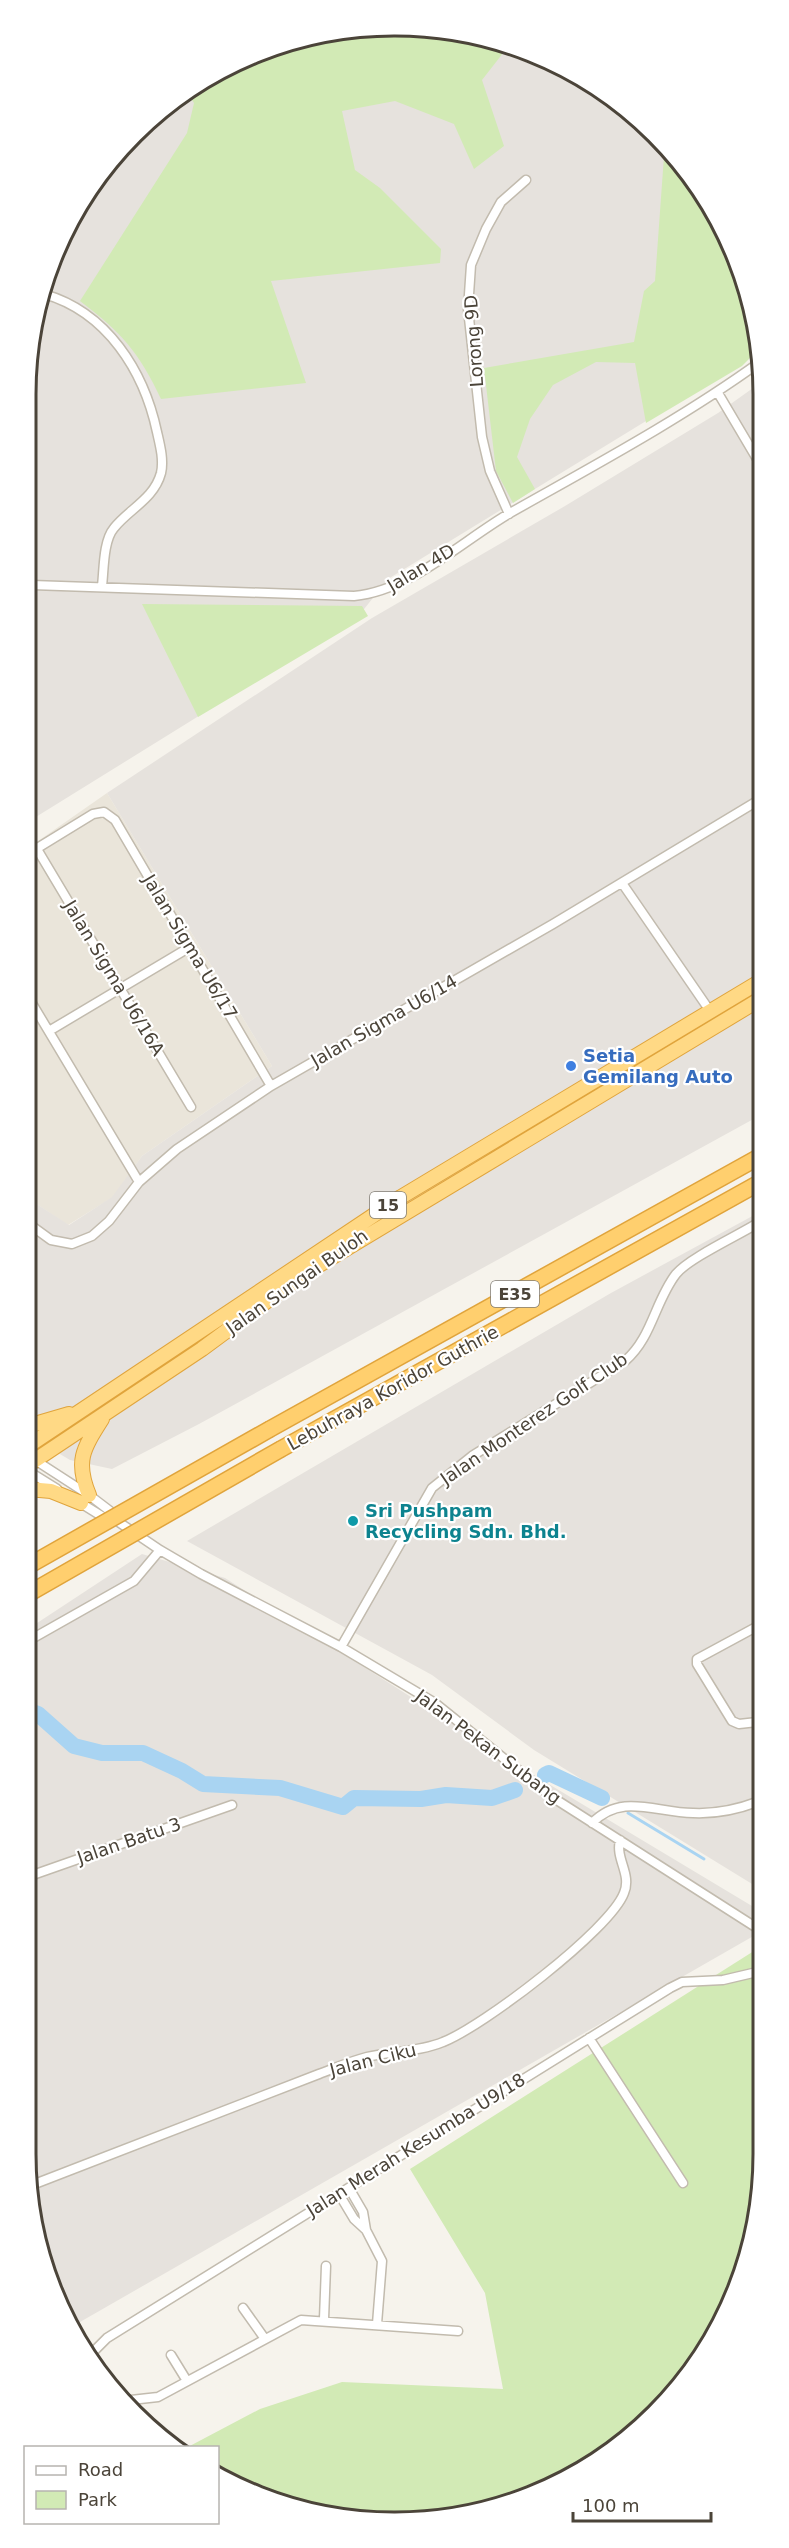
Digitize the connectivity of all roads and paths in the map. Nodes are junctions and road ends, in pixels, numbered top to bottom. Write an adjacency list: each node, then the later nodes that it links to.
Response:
1 (526, 180): 6 (street, Lorong 9D)
2 (50, 296): 8 (street)
3 (752, 368): 4 (street, Jalan 4D)
4 (718, 393): 5 (street); 6 (street, Jalan 4D)
5 (753, 452)
6 (509, 514): 8 (street, Jalan 4D)
7 (36, 585): 8 (street, Jalan 4D)
8 (102, 586)
9 (753, 804): 12 (street, Jalan Sigma U6/14)
10 (36, 850): 13 (street, Jalan Sigma U6/17)
11 (36, 854): 15 (street, Jalan Sigma U6/16A)
12 (622, 883): 18 (street); 20 (street, Jalan Sigma U6/14)
13 (190, 947): 15 (street); 20 (street, Jalan Sigma U6/17)
14 (753, 986): 18 (highway, Jalan Sungai Buloh / 15)
15 (120, 989): 19 (street); 21 (street, Jalan Sigma U6/16A)
16 (753, 1004): 28 (highway, Jalan Sungai Buloh / 15)
17 (36, 1010): 19 (street)
18 (710, 1011): 27 (highway, Jalan Sungai Buloh / 15)
19 (49, 1031): 23 (street)
20 (271, 1086): 23 (street, Jalan Sigma U6/14)
21 (190, 1107)
22 (753, 1160): 37 (highway, Lebuhraya Koridor Guthrie / E35, bridge)
23 (139, 1182): 26 (street, Jalan Sigma U6/14)
24 (753, 1186): 38 (highway, Lebuhraya Koridor Guthrie / E35, bridge)
25 (753, 1226): 41 (street, Jalan Monterez Golf Club)
26 (36, 1229)
27 (75, 1413): 29 (highway); 30 (highway, Jalan Sungai Buloh / 15)
28 (105, 1415): 31 (highway, Jalan Sungai Buloh / 15); 35 (highway)
29 (36, 1424)
30 (36, 1440)
31 (36, 1461)
32 (36, 1469): 35 (street)
33 (36, 1469): 35 (street)
34 (36, 1490): 35 (highway)
35 (85, 1499): 36 (street, Jalan Pekan Subang)
36 (160, 1550): 40 (street); 41 (street, Jalan Pekan Subang)
37 (36, 1562)
38 (36, 1589)
39 (753, 1629): 42 (street)
40 (36, 1636)
41 (341, 1647): 45 (street, Jalan Pekan Subang)
42 (753, 1722)
43 (753, 1803): 45 (street)
44 (232, 1805): 47 (street, Jalan Batu 3)
45 (592, 1823): 46 (street, Jalan Pekan Subang)
46 (620, 1840): 48 (street, Jalan Pekan Subang); 51 (street, Jalan Ciku)
47 (36, 1874)
48 (753, 1925)
49 (753, 1973): 50 (street, Jalan Merah Kesumba U9/18)
50 (589, 2038): 52 (street); 53 (street, Jalan Merah Kesumba U9/18)
51 (38, 2183)
52 (683, 2183)
53 (349, 2188): 54 (street, Jalan Merah Kesumba U9/18); 55 (street)
54 (339, 2194): 55 (street); 62 (street, Jalan Merah Kesumba U9/18)
55 (366, 2230): 59 (street)
56 (326, 2266): 58 (street)
57 (243, 2308): 61 (street)
58 (324, 2319): 59 (street); 61 (street)
59 (377, 2324): 60 (street)
60 (458, 2331)
61 (265, 2339): 64 (street)
62 (94, 2350)
63 (171, 2355): 64 (street)
64 (187, 2381): 65 (street)
65 (134, 2400)

